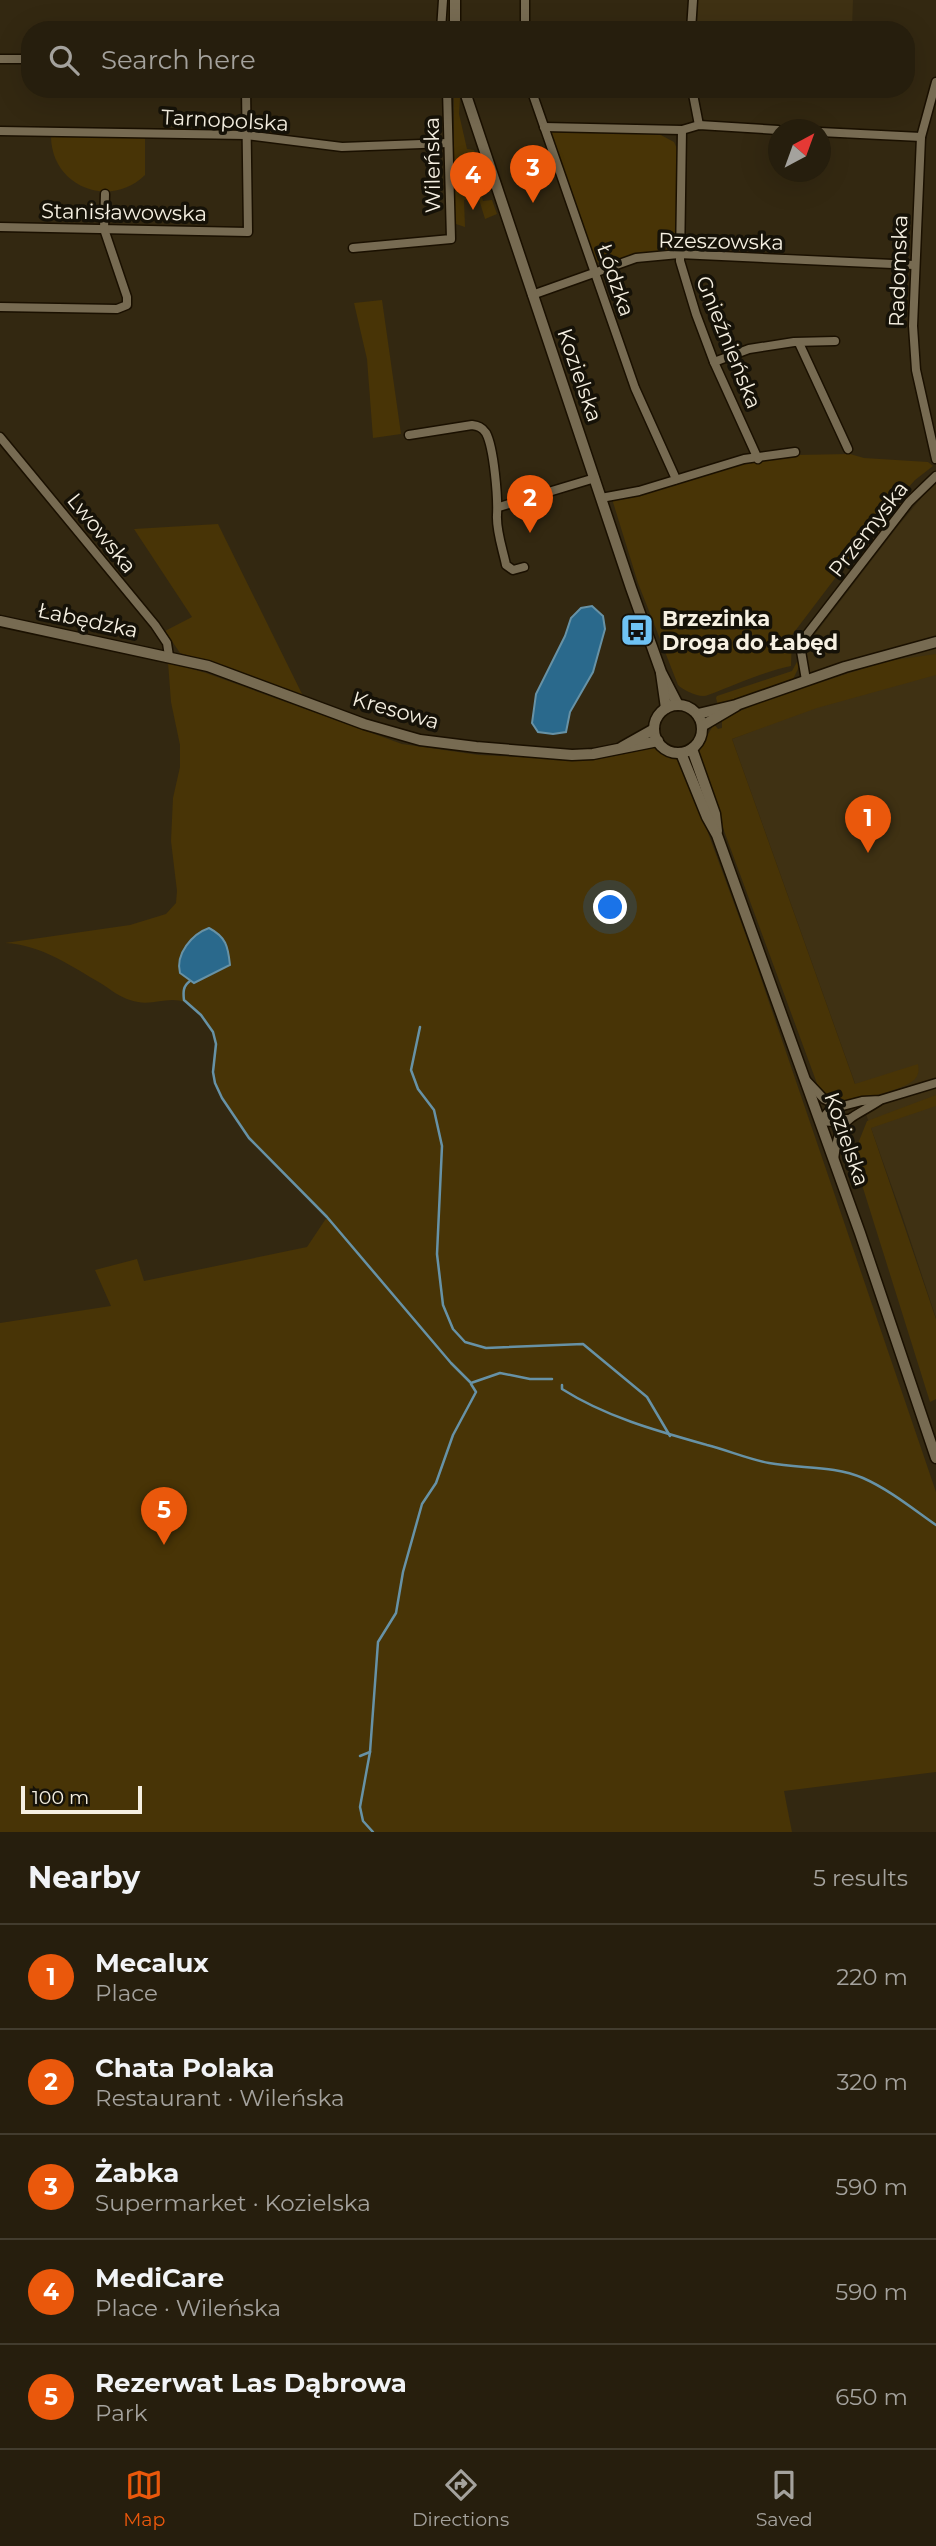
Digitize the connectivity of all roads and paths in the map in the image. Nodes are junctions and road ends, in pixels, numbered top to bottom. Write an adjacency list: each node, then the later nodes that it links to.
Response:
1 (443, 0): 5 (street)
2 (455, 0): 6 (street)
3 (525, 0): 7 (street)
4 (693, 0): 8 (street)
5 (442, 21)
6 (455, 21)
7 (525, 21)
8 (692, 21)
9 (0, 59): 10 (street)
10 (21, 59)
11 (936, 82): 25 (street, Radomska)
12 (246, 98): 24 (street)
13 (447, 98): 26 (street, Wileńska)
14 (467, 98): 35 (street, Kozielska)
15 (534, 98): 18 (street, Łódzka)
16 (694, 98): 17 (street)
17 (699, 125): 19 (street); 21 (street)
18 (544, 127): 20 (street); 34 (street, Łódzka)
19 (768, 129)
20 (661, 130): 21 (street); 27 (street)
21 (682, 130): 27 (street, Gnieźnieńska)
22 (0, 131): 24 (street, Tarnopolska)
23 (831, 132): 25 (street)
24 (246, 135): 26 (street, Tarnopolska); 30 (street, Stanisławowska)
25 (921, 137): 33 (street, Radomska)
26 (448, 143): 31 (street, Wileńska)
27 (681, 151): 32 (street, Gnieźnieńska)
28 (105, 194): 30 (street)
29 (0, 227): 30 (street, Stanisławowska)
30 (104, 229): 36 (street)
31 (353, 248)
32 (679, 254): 33 (street, Rzeszowska); 34 (street, Rzeszowska); 39 (street, Gnieźnieńska)
33 (914, 265): 45 (street, Radomska)
34 (595, 272): 35 (street, Rzeszowska); 48 (street, Łódzka)
35 (533, 295): 47 (street, Kozielska)
36 (0, 307)
37 (835, 341): 38 (street)
38 (799, 343): 39 (street); 42 (street)
39 (714, 362): 44 (street, Gnieźnieńska)
40 (409, 435): 50 (street)
41 (0, 437): 54 (street, Lwowska)
42 (848, 449)
43 (794, 452): 44 (street)
44 (758, 459): 48 (street)
45 (936, 459)
46 (936, 476): 56 (street, Przemyska)
47 (594, 478): 49 (street, Kozielska); 50 (street)
48 (676, 479): 49 (street)
49 (601, 498): 55 (street, Kozielska)
50 (499, 507): 51 (street)
51 (524, 567)
52 (0, 621): 54 (street, Łabędzka)
53 (936, 642): 56 (street)
54 (169, 656): 64 (street, Kresowa)
55 (661, 672): 57 (street, Kozielska); 59 (street, Kozielska)
56 (806, 680): 58 (street)
57 (678, 705): 59 (street); 60 (street)
58 (736, 705): 60 (street); 61 (street)
59 (666, 708): 62 (street)
60 (698, 714): 61 (street)
61 (702, 726): 65 (street)
62 (654, 729): 63 (street); 64 (street, Kresowa)
63 (658, 741): 64 (street, Kresowa); 66 (street)
64 (622, 747)
65 (692, 749): 66 (street); 67 (street, Kozielska)
66 (681, 753): 67 (street, Kozielska)
67 (718, 835): 68 (street, Kozielska)
68 (806, 1081): 71 (street); 73 (street, Kozielska)
69 (936, 1083): 70 (street)
70 (880, 1100): 71 (street); 72 (street)
71 (840, 1107): 73 (street)
72 (848, 1119): 73 (street); 74 (street)
73 (820, 1121): 74 (street, Kozielska)
74 (834, 1160): 75 (street, Kozielska)
75 (936, 1458)

